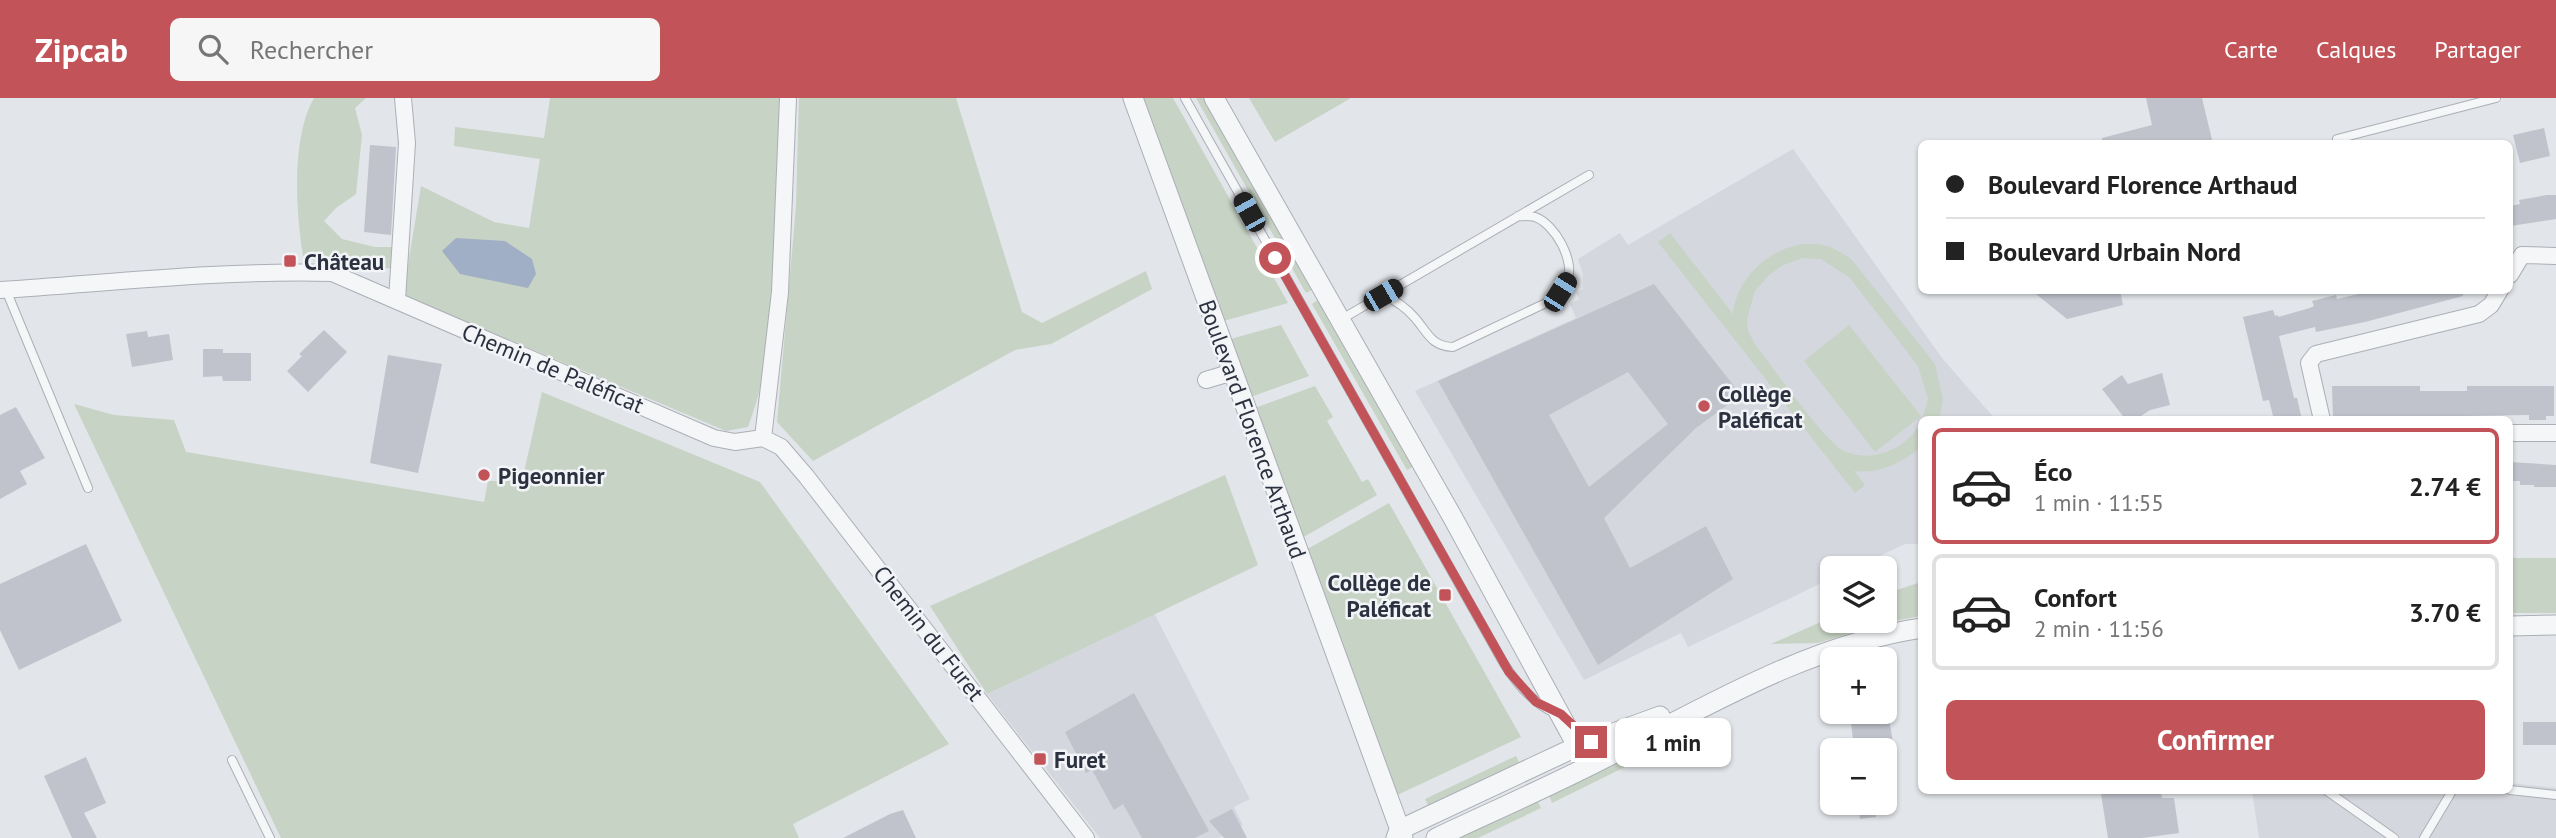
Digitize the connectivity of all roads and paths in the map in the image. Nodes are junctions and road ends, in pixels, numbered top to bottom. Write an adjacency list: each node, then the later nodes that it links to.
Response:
1 (404, 98): 15 (street)
2 (788, 98): 22 (street)
3 (1133, 98): 17 (street, Boulevard Florence Arthaud)
4 (1185, 98): 28 (lane)
5 (1214, 98): 16 (street)
6 (2496, 98): 7 (lane)
7 (2337, 140)
8 (1589, 175): 9 (lane)
9 (1518, 216): 14 (lane); 14 (lane)
10 (2556, 256): 11 (street)
11 (2513, 270)
12 (3, 290): 15 (street, Chemin de Paléficat); 23 (lane, Chemin de Paléficat)
13 (2498, 294): 19 (street)
14 (1383, 295): 16 (lane)
15 (397, 300): 22 (street, Chemin de Paléficat)
16 (1340, 320): 28 (street)
17 (1233, 372): 18 (street); 37 (street, Boulevard Florence Arthaud)
18 (1206, 380)
19 (2321, 416)
20 (2513, 433): 21 (street)
21 (2556, 433)
22 (764, 438): 39 (street, Chemin du Furet)
23 (88, 488)
24 (2556, 625): 25 (street)
25 (2513, 626)
26 (1918, 629): 27 (street)
27 (1744, 687): 29 (street); 30 (street)
28 (1561, 714): 29 (street)
29 (1585, 744): 30 (lane); 32 (street); 37 (street)
30 (1607, 757): 32 (street)
31 (232, 760): 38 (lane)
32 (1588, 766): 40 (street)
33 (2513, 790): 36 (lane)
34 (2331, 794): 41 (lane)
35 (2450, 794): 42 (lane)
36 (2556, 795)
37 (1400, 835)
38 (270, 838)
39 (1086, 838)
40 (1436, 838)
41 (2394, 838)
42 (2424, 838)

